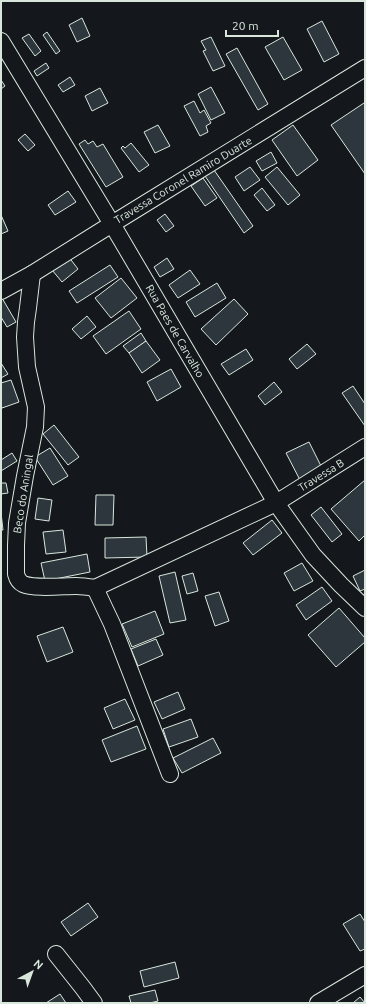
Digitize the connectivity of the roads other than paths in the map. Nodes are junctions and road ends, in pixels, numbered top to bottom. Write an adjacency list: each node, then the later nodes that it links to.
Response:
1 (1, 41): 3 (street, Rua Paes de Carvalho)
2 (365, 68): 3 (street, Travessa Coronel Ramiro Duarte)
3 (112, 224): 4 (street, Travessa Coronel Ramiro Duarte); 7 (street, Rua Paes de Carvalho)
4 (32, 274): 5 (street, Travessa Coronel Ramiro Duarte); 8 (street, Beco do Aningal)
5 (1, 291)
6 (365, 447): 7 (street, Travessa B)
7 (276, 503): 8 (street, Travessa B); 9 (street, Rua Paes de Carvalho)
8 (95, 588): 10 (street)
9 (365, 608)
10 (170, 774)
11 (56, 954): 13 (street)
12 (365, 975): 14 (street)
13 (94, 1003)
14 (318, 1003)

